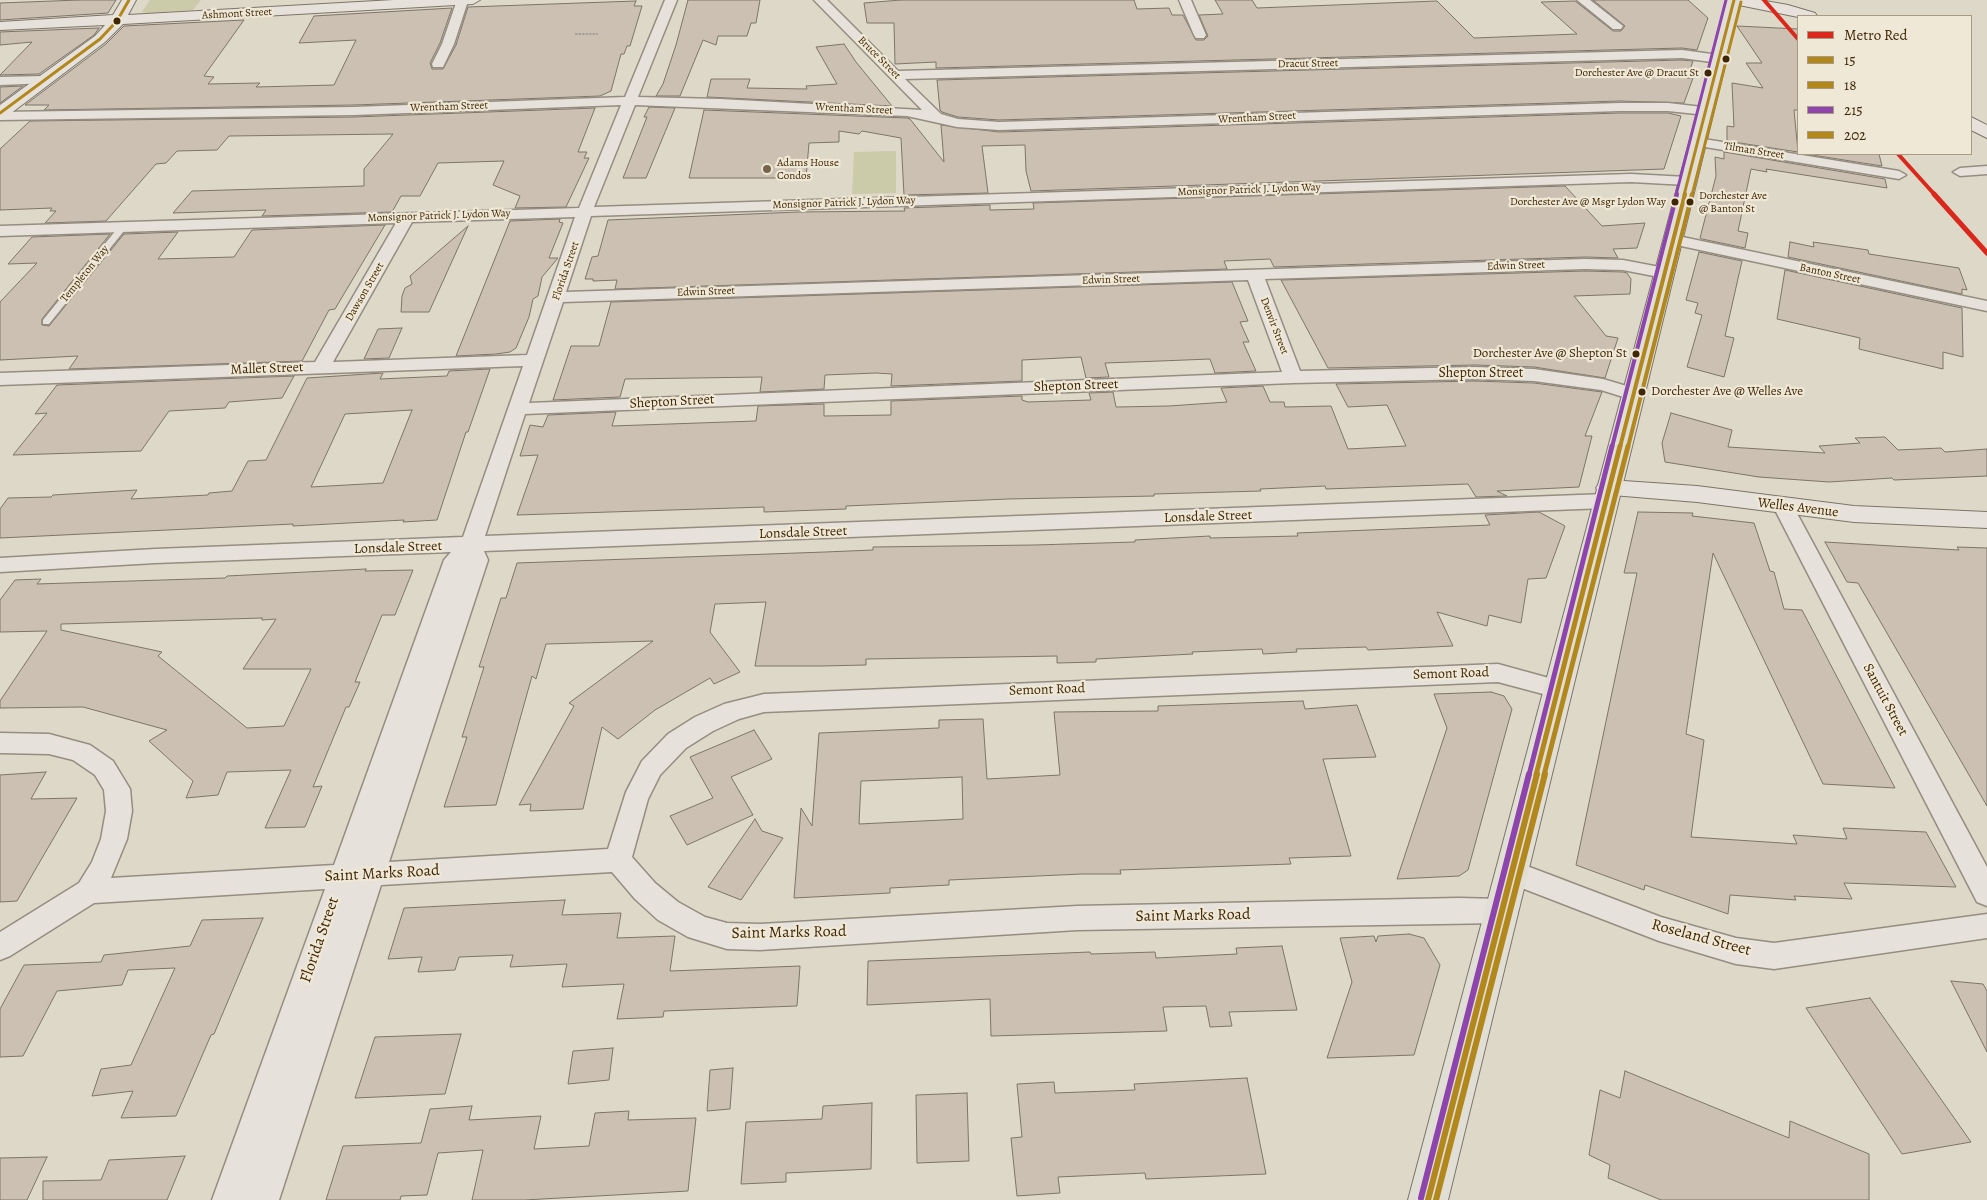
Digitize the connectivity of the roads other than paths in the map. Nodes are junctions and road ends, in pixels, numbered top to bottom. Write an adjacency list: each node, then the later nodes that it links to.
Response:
1 (129, 0): 10 (main road)
2 (473, 0): 8 (main road, Ashmont Street)
3 (671, 0): 19 (street, Florida Street)
4 (820, 0): 16 (street, Bruce Street)
5 (1185, 0): 13 (street)
6 (1583, 0): 12 (street)
7 (1734, 0): 9 (main road); 14 (main road)
8 (462, 1): 10 (main road, Ashmont Street); 15 (street)
9 (1807, 15)
10 (117, 21): 11 (main road, Ashmont Street); 17 (main road)
11 (0, 26)
12 (1617, 26)
13 (1200, 35)
14 (1719, 59): 16 (street, Dracut Street); 20 (main road)
15 (438, 64)
16 (897, 75): 22 (street, Bruce Street)
17 (44, 80): 18 (street); 21 (main road)
18 (0, 81)
19 (629, 101): 21 (street, Wrentham Street); 22 (street, Wrentham Street); 30 (street, Florida Street)
20 (1706, 111): 22 (street, Wrentham Street); 25 (main road)
21 (0, 115)
22 (936, 117)
23 (1972, 123): 24 (main road)
24 (1987, 133)
25 (1698, 142): 28 (street, Tilman Street); 29 (main road)
26 (1987, 170): 27 (street)
27 (1960, 172)
28 (1900, 175)
29 (1688, 182): 30 (street, Monsignor Patrick J. Lydon Way); 34 (main road)
30 (585, 211): 31 (street, Monsignor Patrick J. Lydon Way); 37 (street, Florida Street)
31 (407, 217): 32 (street, Monsignor Patrick J. Lydon Way); 41 (street, Dawson Street)
32 (124, 226): 33 (street, Monsignor Patrick J. Lydon Way); 39 (lane, Templeton Way)
33 (0, 231)
34 (1673, 240): 35 (main road); 38 (street, Banton Street)
35 (1664, 273): 36 (street, Edwin Street); 44 (main road)
36 (1255, 276): 37 (street, Edwin Street); 42 (street, Denvir Street)
37 (557, 297): 40 (street, Florida Street)
38 (1987, 306)
39 (46, 322)
40 (533, 360): 41 (street, Mallet Street); 45 (street, Florida Street)
41 (321, 366): 43 (street, Mallet Street)
42 (1293, 377): 44 (street, Shepton Street); 45 (street, Shepton Street)
43 (0, 379)
44 (1633, 394): 46 (main road)
45 (518, 409): 49 (street, Florida Street)
46 (1608, 494): 47 (main road, Welles Avenue); 49 (street, Lonsdale Street); 51 (main road)
47 (1783, 506): 48 (main road, Welles Avenue); 58 (street, Santuit Street)
48 (1987, 520)
49 (471, 546): 50 (street, Lonsdale Street); 55 (street, Florida Street); 56 (street, Florida Street)
50 (0, 564)
51 (1558, 689): 53 (street, Semont Road); 54 (main road)
52 (0, 743): 57 (street)
53 (618, 860): 55 (street, Saint Marks Road); 59 (street, Saint Marks Road)
54 (1511, 872): 59 (main road); 60 (street, Roseland Street)
55 (371, 875): 56 (street, Saint Marks Road); 63 (street, Florida Street)
56 (343, 876): 57 (street, Saint Marks Road); 62 (street, Florida Street)
57 (89, 891): 61 (street, Saint Marks Road)
58 (1987, 894)
59 (1501, 911): 64 (main road)
60 (1987, 926)
61 (0, 947)
62 (229, 1200)
63 (262, 1200)
64 (1428, 1200)

